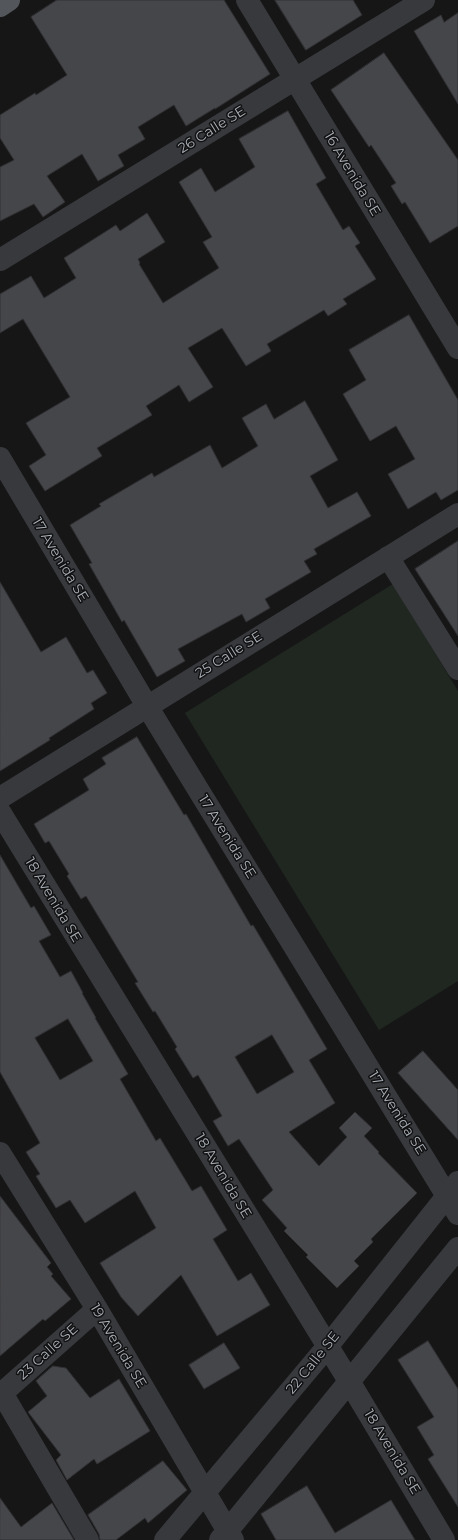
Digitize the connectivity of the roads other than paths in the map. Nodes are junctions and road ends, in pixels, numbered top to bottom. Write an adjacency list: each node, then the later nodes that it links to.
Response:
1 (9, 0): 4 (main road)
2 (247, 0): 5 (street, 16 Avenida SE)
3 (424, 0): 5 (street, 26 Calle SE)
4 (0, 6)
5 (295, 79): 6 (street, 26 Calle SE); 7 (street, 16 Avenida SE)
6 (0, 260)
7 (458, 348)
8 (0, 458): 12 (street, 17 Avenida SE)
9 (458, 514): 10 (street, 25 Calle SE)
10 (388, 557): 11 (street); 12 (street, 25 Calle SE)
11 (458, 669)
12 (147, 706): 13 (street, 25 Calle SE); 16 (street, 17 Avenida SE)
13 (0, 798)
14 (0, 812): 19 (street, 18 Avenida SE)
15 (0, 1153): 18 (street, 19 Avenida SE)
16 (454, 1197): 19 (street, 22 Calle SE)
17 (458, 1248): 20 (street)
18 (97, 1309): 21 (street, 23 Calle SE); 22 (street, 19 Avenida SE)
19 (327, 1346): 20 (street, 18 Avenida SE); 22 (street, 22 Calle SE)
20 (349, 1380): 23 (street); 26 (street, 18 Avenida SE)
21 (1, 1394): 24 (street)
22 (205, 1493): 23 (street, 19 Avenida SE); 25 (street, 22 Calle SE)
23 (227, 1537)
24 (88, 1540)
25 (165, 1540)
26 (444, 1540)

